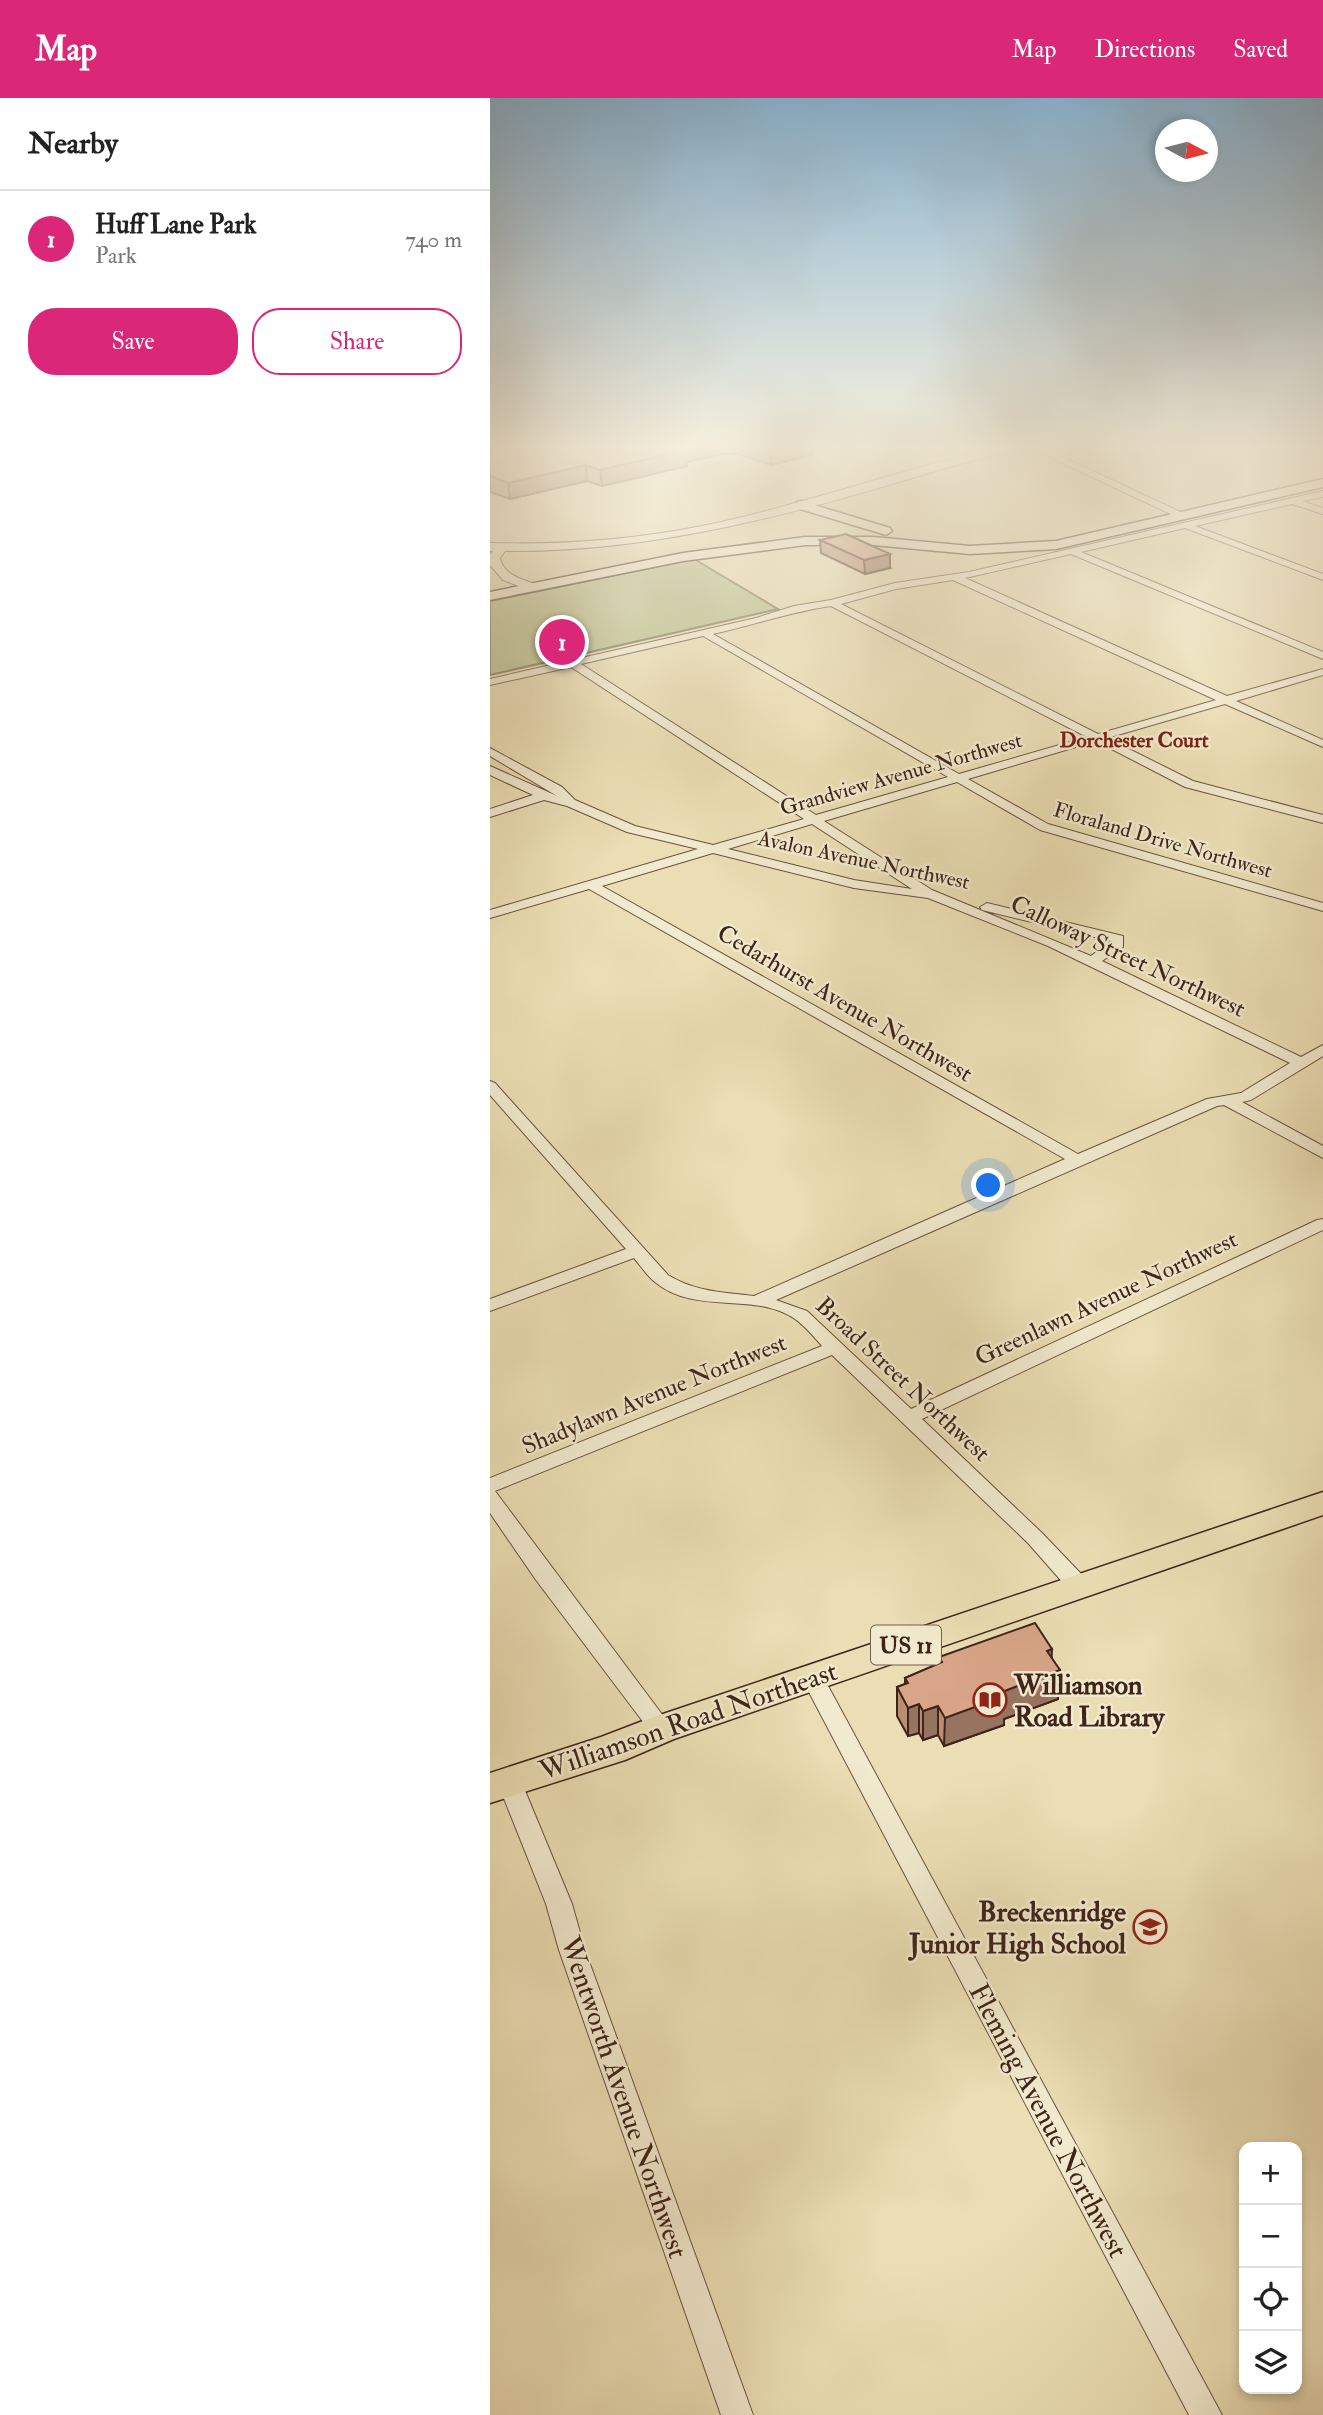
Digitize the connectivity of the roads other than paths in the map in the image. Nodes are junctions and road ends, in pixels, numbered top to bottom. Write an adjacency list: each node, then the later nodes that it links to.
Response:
1 (497, 554): 11 (street)
2 (676, 554): 11 (main road)
3 (685, 554): 8 (main road)
4 (706, 554): 8 (main road)
5 (1057, 554): 9 (street)
6 (1078, 554): 16 (street)
7 (1269, 554): 10 (street)
8 (661, 561): 11 (main road)
9 (951, 576): 14 (street); 20 (street)
10 (1322, 576)
11 (524, 583): 12 (main road); 13 (main road)
12 (490, 587)
13 (490, 596)
14 (832, 603): 15 (street); 21 (street)
15 (705, 633): 17 (street); 25 (street, Floraland Drive Northwest)
16 (1323, 656)
17 (572, 663): 19 (street); 30 (street)
18 (1323, 672): 20 (street, Grandview Avenue Northwest)
19 (490, 682)
20 (1226, 700): 21 (street, Grandview Avenue Northwest); 22 (street)
21 (1096, 737): 25 (street, Grandview Avenue Northwest); 29 (street)
22 (1323, 744)
23 (490, 751): 27 (street, Avalon Avenue Northwest)
24 (490, 770): 26 (street, Avalon Avenue Northwest)
25 (957, 778): 30 (street, Grandview Avenue Northwest); 34 (street, Floraland Drive Northwest)
26 (544, 796): 27 (street, Avalon Avenue Northwest); 28 (street)
27 (571, 803): 31 (street, Avalon Avenue Northwest)
28 (490, 813)
29 (1321, 816)
30 (814, 819): 31 (street, Grandview Avenue Northwest); 33 (street)
31 (711, 849): 32 (street, Grandview Avenue Northwest); 33 (street, Avalon Avenue Northwest)
32 (591, 885): 35 (street, Grandview Avenue Northwest); 42 (street, Cedarhurst Avenue Northwest)
33 (933, 896): 36 (street, Calloway Street Northwest); 36 (street, Avalon Avenue Northwest)
34 (1323, 906)
35 (490, 915)
36 (1093, 961): 38 (street, Calloway Street Northwest)
37 (1323, 1050): 38 (street)
38 (1302, 1063): 40 (street)
39 (490, 1086): 44 (street, Broad Street Northwest)
40 (1228, 1101): 41 (street); 42 (street)
41 (1323, 1153)
42 (1078, 1160): 45 (street)
43 (1323, 1224): 48 (street, Greenlawn Avenue Northwest)
44 (637, 1251): 45 (street, Broad Street Northwest); 46 (street)
45 (757, 1301): 47 (street, Broad Street Northwest)
46 (490, 1305)
47 (836, 1346): 48 (street, Broad Street Northwest); 49 (street, Shadylawn Avenue Northwest)
48 (910, 1417): 52 (street, Broad Street Northwest)
49 (490, 1486)
50 (490, 1497): 54 (street)
51 (1323, 1503): 52 (main road, Williamson Road Northeast / US 11)
52 (1080, 1587): 53 (main road, Williamson Road Northeast / US 11)
53 (812, 1678): 54 (main road, Williamson Road Northeast / US 11); 57 (street, Fleming Avenue Northwest)
54 (662, 1729): 55 (main road, Williamson Road Northeast / US 11)
55 (500, 1784): 56 (street, Wentworth Avenue Northwest)
56 (737, 2415)
57 (1206, 2415)

